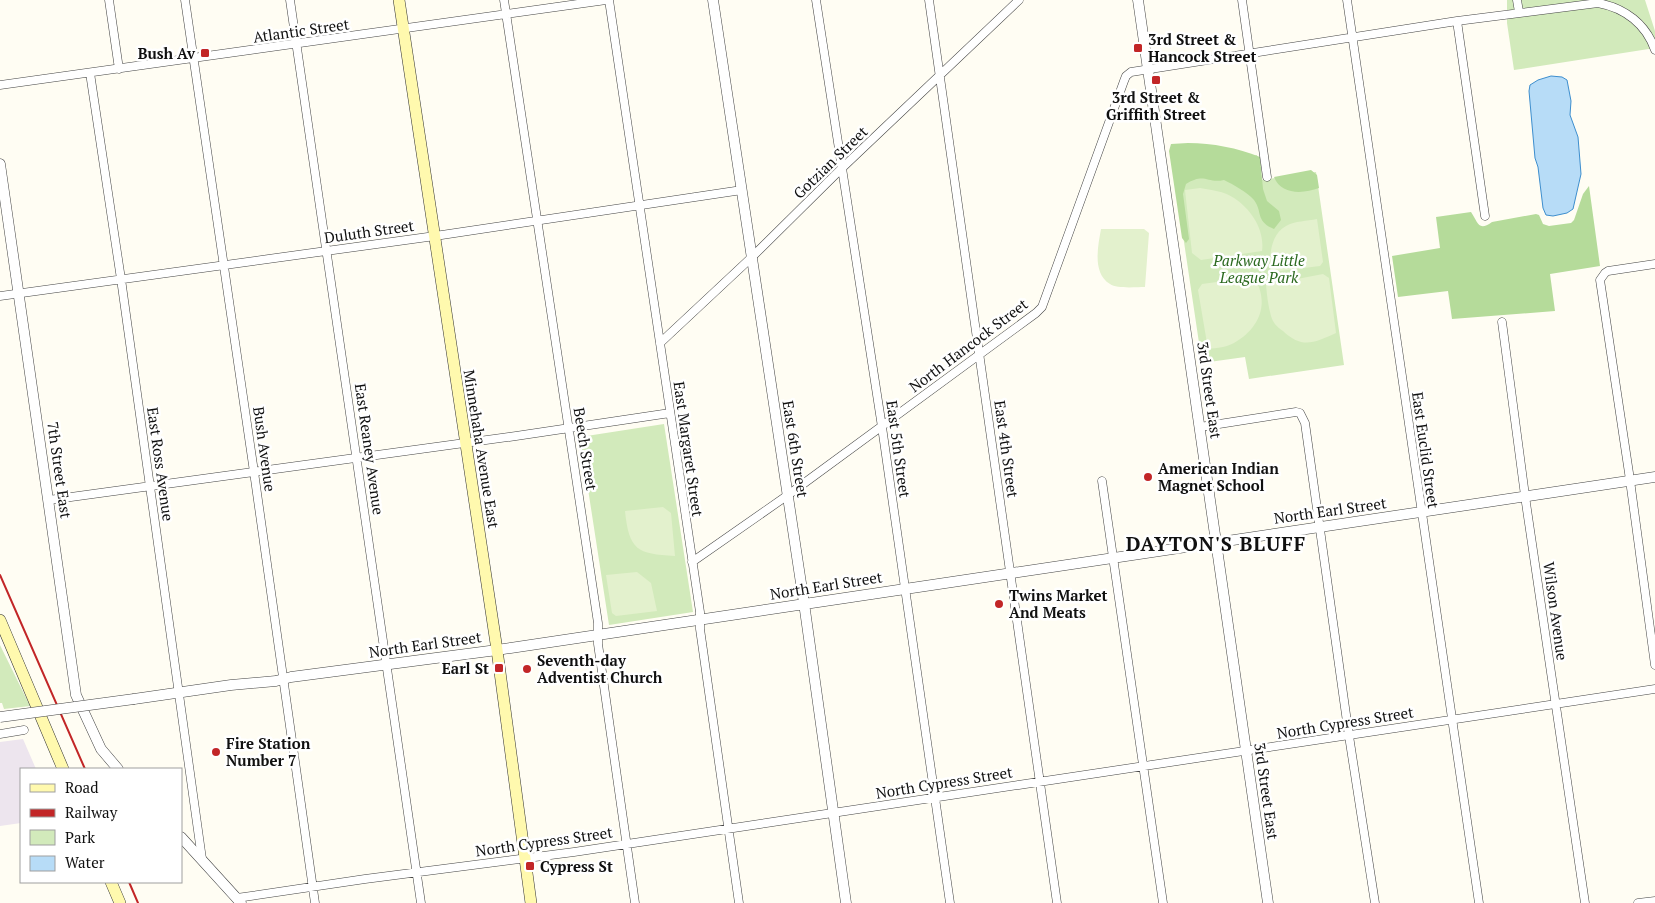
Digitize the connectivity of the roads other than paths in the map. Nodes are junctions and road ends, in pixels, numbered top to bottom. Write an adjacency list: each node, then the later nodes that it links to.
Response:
1 (109, 0): 26 (street)
2 (185, 0): 25 (street, Bush Avenue)
3 (290, 0): 22 (street, East Reaney Avenue)
4 (399, 0): 20 (main road, Minnehaha Avenue East)
5 (504, 0): 18 (street, Beech Street)
6 (608, 0): 18 (street, Atlantic Street); 36 (street, East Margaret Street)
7 (713, 0): 35 (street, East 6th Street)
8 (816, 0): 32 (street, East 5th Street)
9 (929, 0): 29 (street, East 4th Street)
10 (1019, 0): 29 (street, Gotzian Street)
11 (1138, 0): 27 (street, 3rd Street East)
12 (1242, 0): 24 (street)
13 (1347, 0): 21 (street, East Euclid Street)
14 (1517, 0): 17 (street)
15 (1547, 0): 16 (street)
16 (1548, 10): 17 (street); 23 (street)
17 (1519, 12): 19 (street)
18 (506, 15): 20 (street, Atlantic Street); 38 (street, Beech Street)
19 (1457, 21): 21 (street); 37 (street)
20 (404, 29): 22 (street, Atlantic Street); 39 (main road, Minnehaha Avenue East)
21 (1353, 38): 24 (street); 64 (street, East Euclid Street)
22 (297, 44): 25 (street, Atlantic Street); 40 (street, East Reaney Avenue)
23 (1655, 50)
24 (1250, 53): 27 (street); 33 (street)
25 (194, 58): 26 (street, Atlantic Street); 43 (street, Bush Avenue)
26 (119, 69): 28 (street, Atlantic Street)
27 (1148, 69): 49 (street, North Hancock Street); 52 (street, 3rd Street East)
28 (90, 73): 30 (street, Atlantic Street); 44 (street, East Ross Avenue)
29 (940, 76): 32 (street, Gotzian Street); 49 (street, East 4th Street)
30 (0, 85)
31 (0, 164): 34 (street, 7th Street East)
32 (841, 169): 41 (street, Gotzian Street); 51 (street, East 5th Street)
33 (1267, 177)
34 (2, 189): 45 (street, 7th Street East)
35 (742, 190): 36 (street, Duluth Street); 41 (street, East 6th Street)
36 (639, 205): 38 (street, Duluth Street); 48 (street, East Margaret Street)
37 (1485, 216)
38 (537, 221): 39 (street, Duluth Street); 53 (street, Beech Street)
39 (435, 236): 40 (street, Duluth Street); 54 (main road, Minnehaha Avenue East)
40 (327, 251): 43 (street, Duluth Street); 55 (street, East Reaney Avenue)
41 (752, 257): 48 (street, Gotzian Street); 61 (street, East 6th Street)
42 (1655, 264): 58 (street)
43 (224, 265): 44 (street, Duluth Street); 56 (street, Bush Avenue)
44 (121, 279): 45 (street, Duluth Street); 60 (street, East Ross Avenue)
45 (19, 293): 46 (street, Duluth Street); 63 (street, 7th Street East)
46 (0, 296)
47 (1502, 322): 62 (street, Wilson Avenue)
48 (660, 343): 50 (street, East Margaret Street)
49 (980, 354): 51 (street, North Hancock Street); 69 (street, East 4th Street)
50 (670, 413): 53 (street); 68 (street, East Margaret Street)
51 (882, 427): 61 (street, North Hancock Street); 70 (street, East 5th Street)
52 (1200, 427): 65 (street); 66 (street, 3rd Street East)
53 (568, 428): 54 (street); 74 (street, Beech Street)
54 (466, 443): 55 (street); 76 (main road, Minnehaha Avenue East)
55 (358, 458): 56 (street); 77 (street, East Reaney Avenue)
56 (254, 472): 60 (street); 79 (street, Bush Avenue)
57 (1655, 477): 58 (street, North Earl Street)
58 (1630, 480): 62 (street, North Earl Street); 78 (street)
59 (1102, 481): 67 (street)
60 (150, 486): 63 (street); 81 (street, East Ross Avenue)
61 (788, 496): 68 (street, North Hancock Street); 71 (street, East 6th Street)
62 (1525, 497): 64 (street, North Earl Street); 83 (street, Wilson Avenue)
63 (49, 500): 92 (street, 7th Street East)
64 (1421, 512): 65 (street, North Earl Street); 85 (street, East Euclid Street)
65 (1320, 527): 66 (street, North Earl Street); 88 (street)
66 (1217, 542): 67 (street, North Earl Street); 89 (street, 3rd Street East)
67 (1112, 558): 69 (street, North Earl Street); 90 (street)
68 (692, 562): 72 (street, East Margaret Street)
69 (1011, 572): 70 (street, North Earl Street); 93 (street, East 4th Street)
70 (904, 588): 71 (street, North Earl Street); 94 (street, East 5th Street)
71 (804, 603): 72 (street, North Earl Street); 95 (street, East 6th Street)
72 (700, 619): 74 (street, North Earl Street); 96 (street, East Margaret Street)
73 (0, 620): 82 (main road)
74 (597, 634): 76 (street, North Earl Street); 98 (street, Beech Street)
75 (0, 636): 82 (main road)
76 (497, 650): 77 (street, North Earl Street); 99 (main road, Minnehaha Avenue East)
77 (386, 665): 79 (street, North Earl Street); 101 (street, East Reaney Avenue)
78 (1655, 665)
79 (284, 679): 81 (street, North Earl Street); 103 (street, Bush Avenue)
80 (1655, 689): 83 (street, North Cypress Street)
81 (180, 693): 84 (street, North Earl Street, bridge); 100 (street, East Ross Avenue)
82 (34, 702): 91 (main road)
83 (1555, 704): 85 (street, North Cypress Street); 119 (street, Wilson Avenue)
84 (0, 717)
85 (1452, 719): 88 (street, North Cypress Street); 118 (street, East Euclid Street)
86 (24, 730): 87 (street)
87 (0, 734)
88 (1349, 736): 89 (street, North Cypress Street); 117 (street)
89 (1246, 750): 90 (street, North Cypress Street); 116 (street, 3rd Street East)
90 (1142, 767): 93 (street, North Cypress Street); 115 (street)
91 (63, 768)
92 (117, 768)
93 (1040, 782): 94 (street, North Cypress Street); 114 (street, East 4th Street)
94 (936, 798): 95 (street, North Cypress Street); 113 (street, East 5th Street)
95 (834, 813): 96 (street, North Cypress Street); 112 (street, East 6th Street)
96 (728, 828): 98 (street, North Cypress Street); 111 (street, East Margaret Street)
97 (182, 838): 100 (street)
98 (626, 843): 99 (street, North Cypress Street); 110 (street, Beech Street)
99 (525, 858): 101 (street, North Cypress Street); 109 (main road, Minnehaha Avenue East)
100 (202, 859): 105 (street)
101 (417, 872): 103 (street, North Cypress Street); 108 (street, East Reaney Avenue)
102 (111, 883): 106 (main road)
103 (312, 887): 105 (street, North Cypress Street); 107 (street, Bush Avenue)
104 (1655, 900): 120 (street)
105 (239, 901)
106 (120, 903)
107 (315, 903)
108 (422, 903)
109 (531, 903)
110 (635, 903)
111 (739, 903)
112 (846, 903)
113 (950, 903)
114 (1057, 903)
115 (1163, 903)
116 (1268, 903)
117 (1375, 903)
118 (1479, 903)
119 (1585, 903)
120 (1638, 903)

